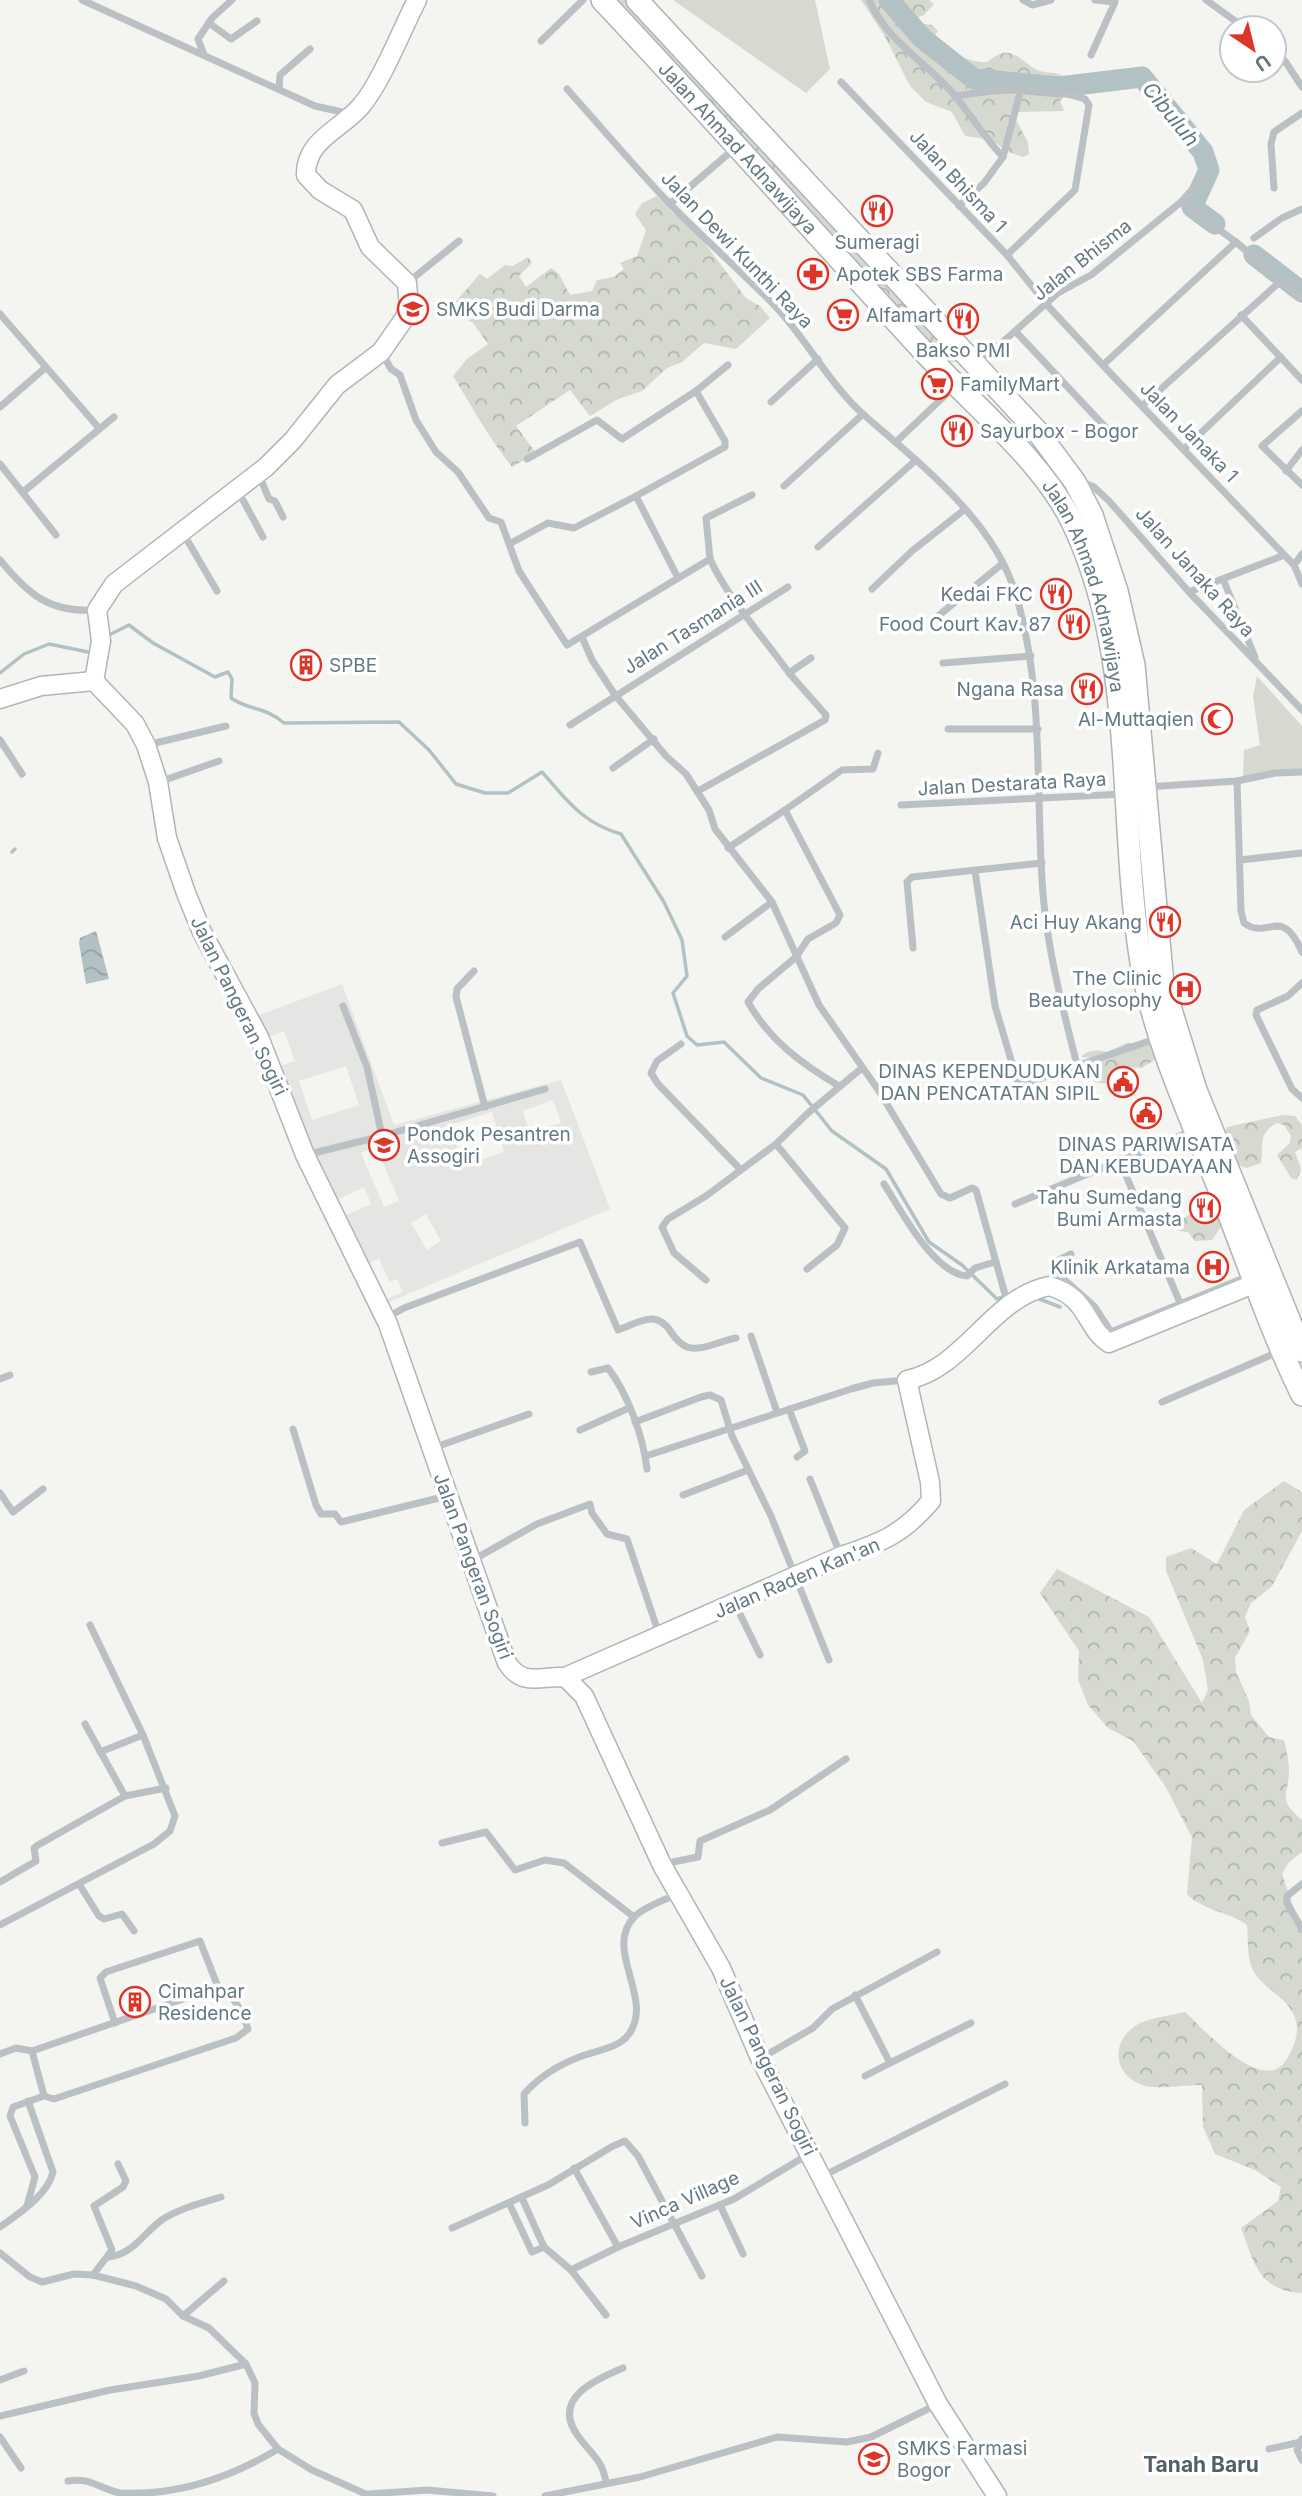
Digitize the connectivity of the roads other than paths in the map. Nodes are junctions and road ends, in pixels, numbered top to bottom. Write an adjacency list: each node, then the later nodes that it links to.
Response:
1 (82, 0): 17 (street)
2 (232, 0): 14 (street)
3 (417, 0): 27 (street)
4 (583, 0): 15 (street)
5 (602, 0): 28 (main road, Jalan Ahmad Adnawijaya)
6 (636, 0): 53 (main road, Jalan Ahmad Adnawijaya)
7 (869, 0): 25 (street)
8 (1023, 0): 9 (street)
9 (1051, 0)
10 (1096, 0): 18 (street)
11 (1206, 0): 12 (street)
12 (1226, 14)
13 (257, 21): 14 (street)
14 (209, 23): 17 (street)
15 (541, 41)
16 (310, 49): 22 (street)
17 (204, 55): 22 (street)
18 (1091, 55)
19 (1288, 66): 21 (street)
20 (841, 82): 34 (street, Jalan Bhisma 1)
21 (1302, 87)
22 (279, 89): 27 (street)
23 (567, 89): 33 (street, Jalan Dewi Kunthi Raya)
24 (1021, 89): 25 (street); 29 (street); 39 (street)
25 (955, 96): 29 (street)
26 (1302, 113): 31 (street)
27 (352, 114): 41 (street)
28 (738, 145): 33 (street); 53 (main road, Jalan Ahmad Adnawijaya)
29 (1003, 157): 34 (street)
30 (1204, 176): 32 (street, Jalan Bhisma)
31 (1275, 188)
32 (1181, 202): 38 (street); 43 (street, Jalan Bhisma)
33 (670, 204): 49 (street, Jalan Dewi Kunthi Raya)
34 (959, 206): 39 (street, Jalan Bhisma 1)
35 (1302, 209): 36 (street)
36 (1254, 238)
37 (458, 241): 41 (street)
38 (1236, 242): 40 (street); 51 (street)
39 (1007, 255): 43 (street, Jalan Bhisma 1)
40 (1282, 280): 42 (street); 45 (street)
41 (407, 283): 47 (street)
42 (1302, 299)
43 (1047, 305): 46 (street, Jalan Bhisma); 51 (street, Jalan Janaka 1)
44 (0, 314): 52 (street)
45 (1241, 315): 48 (street); 57 (street)
46 (1017, 333): 53 (street, Jalan Bhisma); 63 (street)
47 (381, 352): 73 (street); 90 (street)
48 (1281, 357): 54 (street); 66 (street)
49 (818, 359): 56 (street); 60 (street, Jalan Dewi Kunthi Raya)
50 (729, 365): 55 (street)
51 (1103, 365): 57 (street, Jalan Janaka 1)
52 (45, 368): 58 (street); 62 (street)
53 (966, 374): 64 (street, Jalan Bhisma); 65 (main road, Jalan Ahmad Adnawijaya); 68 (main road, Jalan Ahmad Adnawijaya)
54 (1302, 380)
55 (696, 391): 69 (street); 82 (street)
56 (771, 402)
57 (1143, 405): 66 (street, Jalan Janaka 1)
58 (0, 407)
59 (1302, 411): 74 (street)
60 (863, 414): 64 (street, Jalan Dewi Kunthi Raya); 78 (street)
61 (114, 417): 62 (street)
62 (99, 428): 80 (street)
63 (1108, 430)
64 (897, 441): 70 (street, Jalan Dewi Kunthi Raya)
65 (1044, 441): 68 (main road); 71 (main road, Jalan Ahmad Adnawijaya)
66 (1185, 448): 93 (street, Jalan Janaka 1)
67 (1302, 450): 74 (street)
68 (1024, 457): 75 (main road, Jalan Ahmad Adnawijaya)
69 (527, 459)
70 (916, 460): 84 (street, Jalan Dewi Kunthi Raya); 91 (street)
71 (1061, 463): 75 (main road); 76 (main road, Jalan Ahmad Adnawijaya)
72 (0, 464): 80 (street)
73 (258, 471): 79 (street); 86 (street)
74 (1286, 471): 77 (street)
75 (1045, 479): 134 (main road, Jalan Ahmad Adnawijaya)
76 (1075, 482): 83 (street, Jalan Janaka Raya); 85 (main road, Jalan Ahmad Adnawijaya)
77 (1302, 485)
78 (784, 486)
79 (236, 489): 87 (street); 89 (street)
80 (23, 492): 88 (street)
81 (752, 495): 94 (street)
82 (636, 496): 90 (street); 98 (street)
83 (1109, 500): 85 (street, Jalan Janaka Raya); 104 (street, Jalan Janaka Raya)
84 (964, 510): 96 (street, Jalan Dewi Kunthi Raya); 102 (street)
85 (1092, 515): 132 (main road, Jalan Ahmad Adnawijaya)
86 (283, 517)
87 (182, 533): 103 (street); 107 (street)
88 (56, 535)
89 (264, 537)
90 (511, 544): 108 (street)
91 (818, 547)
92 (1302, 554): 97 (street)
93 (1282, 556): 97 (street, Jalan Janaka 1); 99 (street)
94 (710, 559): 98 (street); 105 (street)
95 (0, 560): 107 (street)
96 (1002, 564): 106 (street); 109 (street, Jalan Dewi Kunthi Raya)
97 (1294, 565): 100 (street)
98 (678, 578): 108 (street)
99 (1223, 579): 104 (street); 112 (street, Jalan Janaka Raya)
100 (1302, 584)
101 (788, 587): 105 (street, Jalan Tasmania III)
102 (872, 589)
103 (217, 591)
104 (1189, 592): 112 (street, Jalan Janaka Raya)
105 (746, 613): 113 (street); 115 (street, Jalan Tasmania III)
106 (938, 616)
107 (99, 622): 114 (street)
108 (583, 637): 115 (street)
109 (1031, 656): 111 (street); 121 (street, Jalan Dewi Kunthi Raya)
110 (811, 658): 113 (street)
111 (943, 663)
112 (1258, 664): 117 (street, Jalan Janaka Raya)
113 (789, 673): 133 (street)
114 (94, 681): 116 (street); 124 (street, Jalan Pangeran Sogiri)
115 (615, 695): 118 (street, Jalan Tasmania III); 122 (street)
116 (0, 699)
117 (1302, 710)
118 (570, 725)
119 (226, 726): 124 (street)
120 (948, 729): 121 (street)
121 (1038, 729): 135 (street, Jalan Dewi Kunthi Raya)
122 (654, 739): 127 (street); 133 (street)
123 (0, 740): 129 (street)
124 (146, 745): 131 (street, Jalan Pangeran Sogiri)
125 (878, 753): 137 (street)
126 (219, 761): 131 (street)
127 (613, 768)
128 (1302, 772): 130 (street)
129 (22, 774)
130 (1237, 781): 132 (street); 142 (street)
131 (158, 782): 165 (street, Jalan Pangeran Sogiri)
132 (1146, 787): 140 (main road, Jalan Ahmad Adnawijaya)
133 (698, 791): 138 (street)
134 (1125, 794): 135 (street, Jalan Destarata Raya); 141 (main road, Jalan Ahmad Adnawijaya)
135 (1040, 798): 136 (street, Jalan Destarata Raya); 143 (street, Jalan Dewi Kunthi Raya)
136 (901, 805)
137 (785, 810): 138 (street); 150 (street)
138 (729, 848): 146 (street)
139 (1302, 853): 142 (street)
140 (1151, 857): 141 (main road); 145 (main road, Jalan Ahmad Adnawijaya)
141 (1130, 859): 145 (main road, Jalan Ahmad Adnawijaya)
142 (1240, 860): 149 (street)
143 (1042, 863): 144 (street); 156 (street, Jalan Dewi Kunthi Raya)
144 (975, 871): 148 (street); 156 (street)
145 (1143, 892): 154 (main road, Jalan Ahmad Adnawijaya); 180 (main road, Jalan Ahmad Adnawijaya)
146 (772, 902): 147 (street); 150 (street)
147 (725, 937)
148 (913, 948)
149 (1302, 952)
150 (796, 957): 157 (street); 158 (street)
151 (474, 971): 161 (street)
152 (1302, 983): 160 (street)
153 (343, 1006): 163 (street)
154 (1162, 1037): 156 (street); 162 (main road, Jalan Ahmad Adnawijaya)
155 (681, 1044): 167 (street)
156 (1077, 1065)
157 (862, 1068): 158 (street); 171 (street)
158 (839, 1086): 164 (street)
159 (544, 1089): 161 (street)
160 (1302, 1098)
161 (485, 1107): 163 (street)
162 (1195, 1128): 166 (street); 173 (main road, Jalan Ahmad Adnawijaya)
163 (382, 1136): 165 (street)
164 (776, 1144): 167 (street); 172 (street)
165 (305, 1155): 177 (street, Jalan Pangeran Sogiri)
166 (1119, 1159): 169 (street); 176 (street)
167 (740, 1169): 174 (street)
168 (884, 1184): 171 (street)
169 (1015, 1204)
170 (1072, 1254): 176 (street)
171 (995, 1262): 175 (street)
172 (807, 1269)
173 (1254, 1278): 175 (street); 176 (street); 180 (main road, Jalan Ahmad Adnawijaya)
174 (706, 1280)
175 (1016, 1299): 184 (street)
176 (1180, 1303)
177 (386, 1318): 179 (street); 195 (street, Jalan Pangeran Sogiri)
178 (751, 1336): 189 (street)
179 (736, 1338)
180 (1294, 1361): 185 (main road); 186 (street)
181 (591, 1372): 187 (street)
182 (10, 1375): 183 (street)
183 (0, 1379)
184 (906, 1380): 188 (street); 205 (street, Jalan Raden Kan'an)
185 (1302, 1395)
186 (1162, 1402)
187 (629, 1408): 191 (street); 194 (street)
188 (789, 1409): 189 (street); 197 (street)
189 (777, 1412): 192 (street)
190 (529, 1414): 195 (street)
191 (635, 1422): 192 (street); 196 (street)
192 (731, 1428): 196 (street); 199 (street)
193 (293, 1429): 204 (street)
194 (580, 1430)
195 (432, 1448): 204 (street, Jalan Pangeran Sogiri)
196 (646, 1456): 198 (street)
197 (797, 1457)
198 (647, 1469)
199 (748, 1470): 203 (street); 207 (street)
200 (810, 1479): 205 (street)
201 (43, 1489): 202 (street)
202 (0, 1493)
203 (682, 1495)
204 (447, 1496): 206 (street, Jalan Pangeran Sogiri)
205 (841, 1556): 207 (street, Jalan Raden Kan'an)
206 (471, 1562): 210 (street); 213 (street, Jalan Pangeran Sogiri)
207 (796, 1576): 208 (street, Jalan Raden Kan'an); 212 (street)
208 (734, 1603): 210 (street, Jalan Raden Kan'an); 211 (street)
209 (90, 1625): 215 (street)
210 (660, 1637): 213 (street, Jalan Raden Kan'an)
211 (760, 1655)
212 (830, 1660)
213 (565, 1678): 221 (street, Jalan Pangeran Sogiri)
214 (85, 1724): 216 (street)
215 (143, 1735): 216 (street); 218 (street)
216 (100, 1752): 219 (street)
217 (846, 1759): 221 (street)
218 (166, 1788): 219 (street); 223 (street)
219 (125, 1796): 222 (street)
220 (442, 1843): 226 (street)
221 (662, 1865): 225 (street, Jalan Pangeran Sogiri)
222 (0, 1882)
223 (79, 1884): 227 (street); 229 (street)
224 (1302, 1884): 228 (street)
225 (678, 1894): 226 (street); 237 (street, Jalan Pangeran Sogiri)
226 (634, 1917): 243 (street)
227 (0, 1925)
228 (1302, 1929)
229 (134, 1931)
230 (937, 1952): 232 (street)
231 (218, 1987): 233 (street); 233 (street); 241 (street)
232 (855, 1995): 237 (street); 238 (street)
233 (115, 2023): 235 (street)
234 (971, 2024): 238 (street)
235 (32, 2052): 236 (street); 241 (street)
236 (0, 2054)
237 (760, 2058): 244 (street, Jalan Pangeran Sogiri)
238 (890, 2063): 239 (street)
239 (865, 2076)
240 (1005, 2084): 247 (street)
241 (44, 2096): 242 (street)
242 (27, 2101): 252 (street); 252 (street)
243 (524, 2123)
244 (810, 2154): 247 (street, Jalan Pangeran Sogiri); 251 (street, Vinca Village)
245 (118, 2164): 260 (street)
246 (574, 2168): 249 (street); 253 (street); 257 (street)
247 (821, 2177): 271 (street, Jalan Pangeran Sogiri)
248 (221, 2197): 260 (street)
249 (522, 2198): 250 (street); 256 (street)
250 (509, 2203): 255 (street); 256 (street)
251 (720, 2205): 253 (street, Vinca Village); 259 (street)
252 (27, 2206): 254 (street)
253 (673, 2223): 257 (street, Vinca Village); 263 (street)
254 (0, 2227)
255 (452, 2228)
256 (544, 2247): 261 (street)
257 (618, 2247): 261 (street, Vinca Village)
258 (0, 2253): 262 (street)
259 (743, 2254)
260 (109, 2257): 262 (street)
261 (572, 2270): 266 (street)
262 (93, 2275): 265 (street)
263 (702, 2276)
264 (224, 2281): 265 (street)
265 (183, 2315): 267 (street)
266 (606, 2315)
267 (246, 2364): 272 (street); 275 (street)
268 (624, 2368): 280 (street)
269 (24, 2371): 270 (street)
270 (0, 2380)
271 (938, 2404): 280 (street); 286 (street, Jalan Pangeran Sogiri)
272 (0, 2416)
273 (0, 2437): 278 (street)
274 (1301, 2440): 276 (street); 277 (street)
275 (278, 2449): 281 (street); 282 (street)
276 (1269, 2449)
277 (1302, 2460)
278 (21, 2468)
279 (68, 2481): 281 (street)
280 (606, 2482): 285 (street)
281 (206, 2487): 283 (street)
282 (369, 2495): 284 (street)
283 (202, 2496)
284 (493, 2496)
285 (545, 2496)
286 (997, 2496)

